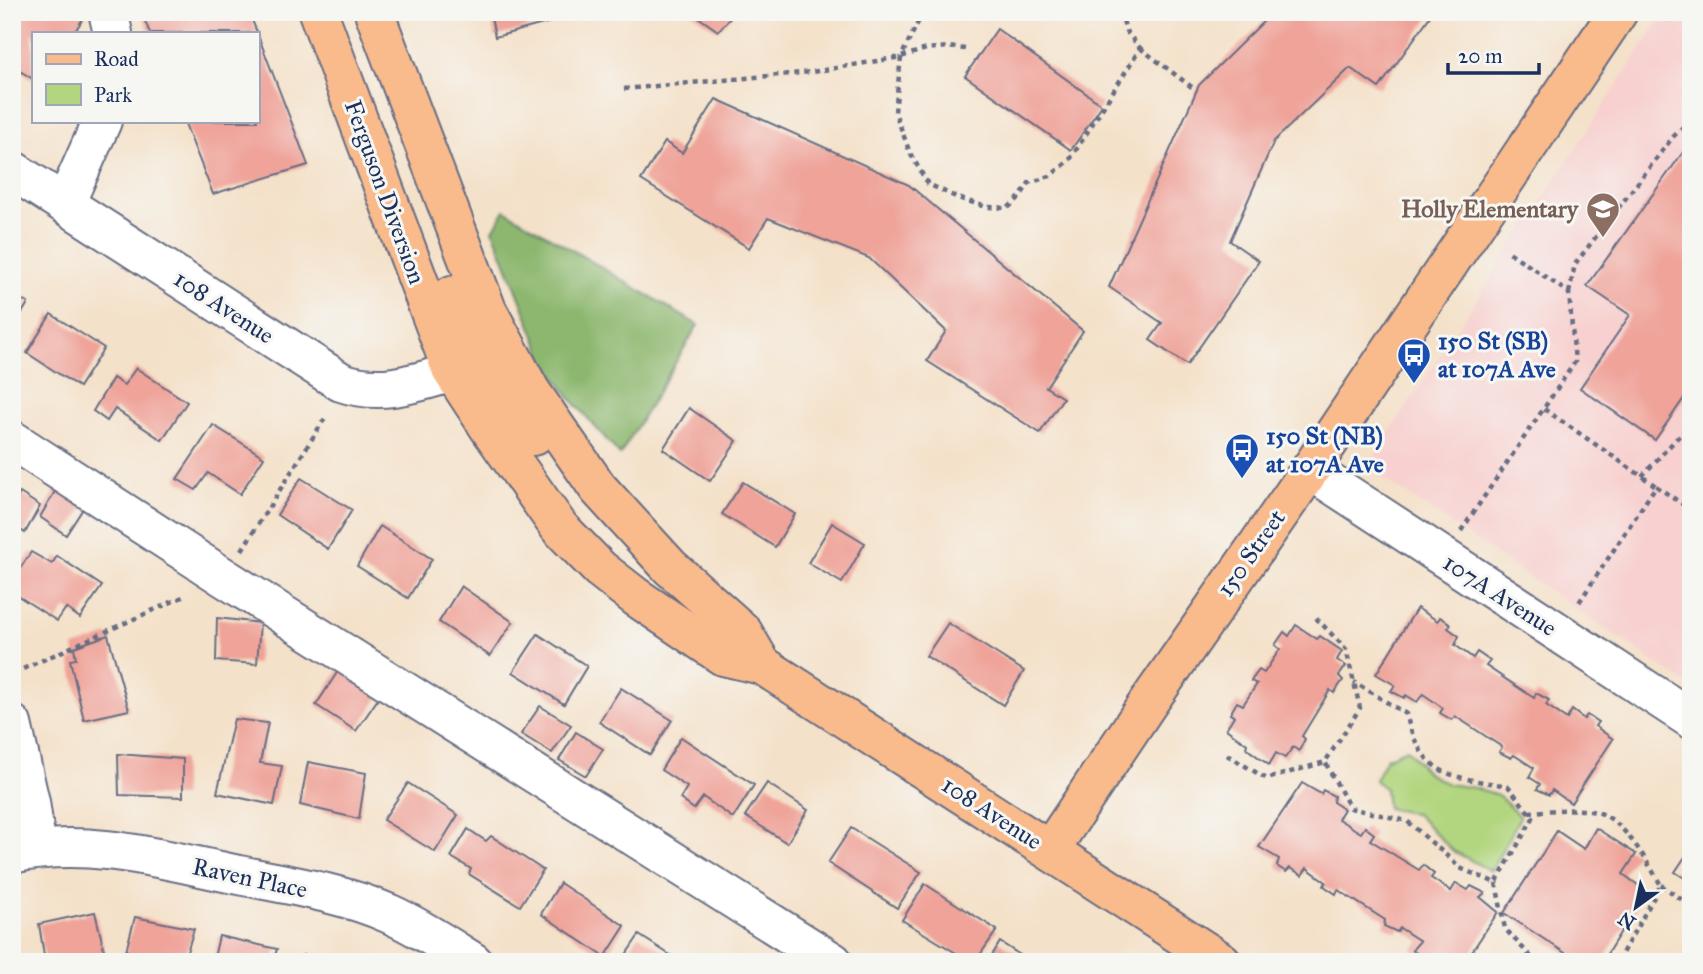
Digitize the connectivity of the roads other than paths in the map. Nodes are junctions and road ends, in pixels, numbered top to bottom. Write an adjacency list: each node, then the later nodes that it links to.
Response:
1 (108, 12): 5 (street)
2 (318, 12): 9 (main road, Ferguson Diversion)
3 (374, 12): 9 (main road)
4 (1618, 12): 11 (main road, 150 Street)
5 (113, 32)
6 (102, 122): 8 (street)
7 (12, 170): 8 (street, 108 Avenue)
8 (65, 204): 9 (street, 108 Avenue)
9 (481, 365): 12 (main road, 108 Avenue); 12 (main road, 108 Avenue)
10 (12, 440): 18 (street)
11 (1310, 470): 13 (street, 107A Avenue); 15 (main road, 150 Street)
12 (762, 665): 15 (main road, 108 Avenue)
13 (1691, 719)
14 (12, 724): 16 (street)
15 (1050, 850): 19 (main road, 108 Avenue)
16 (25, 852): 17 (street, Raven Place)
17 (474, 962)
18 (833, 962)
19 (1222, 962)

